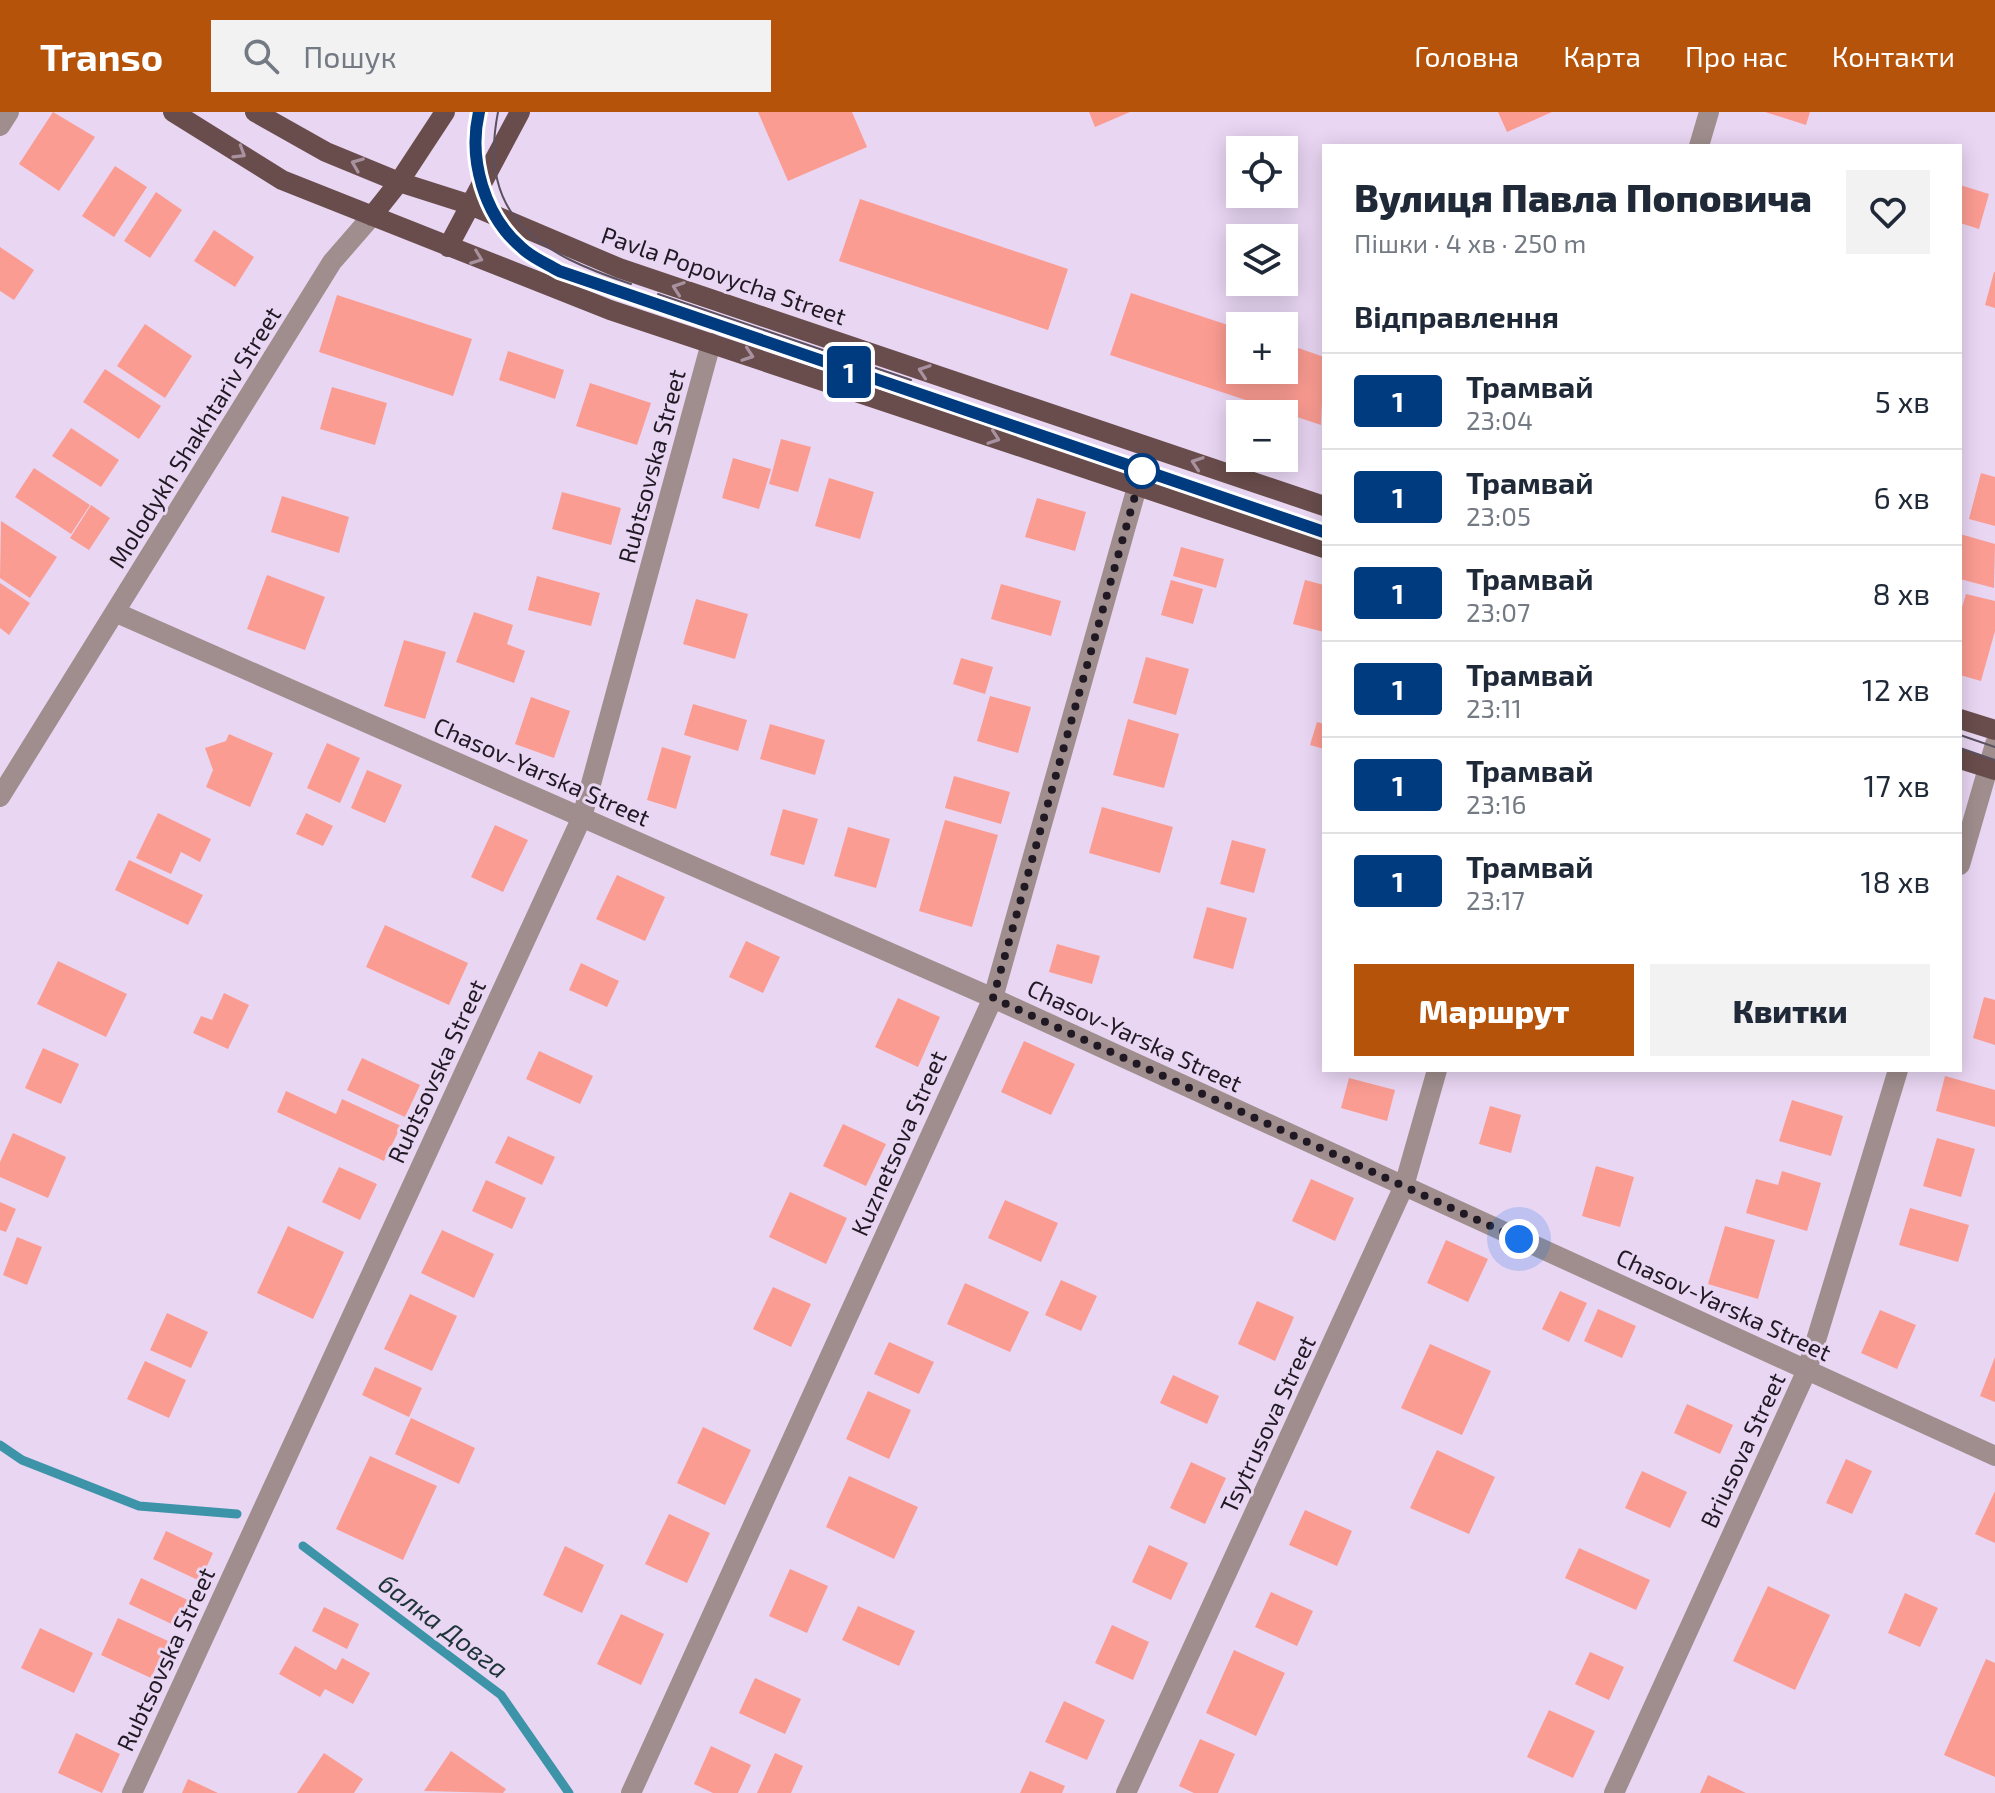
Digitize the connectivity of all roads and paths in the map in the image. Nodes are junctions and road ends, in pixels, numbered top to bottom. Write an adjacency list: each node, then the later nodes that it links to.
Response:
1 (9, 112): 7 (street)
2 (173, 112): 11 (main road, one-way to 11)
3 (255, 112): 9 (main road, Pavla Popovycha Street, one-way to 3)
4 (445, 112): 9 (main road, Molodykh Shakhtariv Street)
5 (520, 112): 10 (main road)
6 (1709, 112): 8 (street)
7 (0, 126)
8 (1700, 144)
9 (399, 182): 10 (main road, Pavla Popovycha Street); 11 (main road, Molodykh Shakhtariv Street)
10 (468, 204): 12 (main road); 15 (main road, Pavla Popovycha Street, one-way to 10)
11 (372, 216): 12 (main road); 17 (street, Molodykh Shakhtariv Street)
12 (448, 247): 13 (main road, one-way to 13)
13 (711, 343): 14 (main road, one-way to 14); 24 (street, Rubtsovska Street)
14 (1137, 487): 16 (main road); 26 (street, Kuznetsova Street)
15 (1322, 505)
16 (1322, 547)
17 (117, 613): 23 (street, Molodykh Shakhtariv Street); 24 (street, Chasov-Yarska Street)
18 (1962, 720): 19 (main road)
19 (1995, 730)
20 (1995, 744): 22 (street)
21 (1962, 760): 22 (main road)
22 (1992, 769): 25 (street)
23 (0, 797)
24 (582, 817): 26 (street, Chasov-Yarska Street); 32 (street, Rubtsovska Street)
25 (1962, 859)
26 (993, 998): 29 (street, Chasov-Yarska Street); 33 (street, Kuznetsova Street)
27 (1436, 1072): 29 (street, Tsytrusova Street)
28 (1897, 1072): 30 (street, Briusova Street)
29 (1404, 1186): 30 (street, Chasov-Yarska Street); 34 (street, Tsytrusova Street)
30 (1807, 1370): 31 (street, Chasov-Yarska Street); 35 (street, Briusova Street)
31 (1995, 1456)
32 (132, 1793)
33 (631, 1793)
34 (1126, 1793)
35 (1614, 1793)

